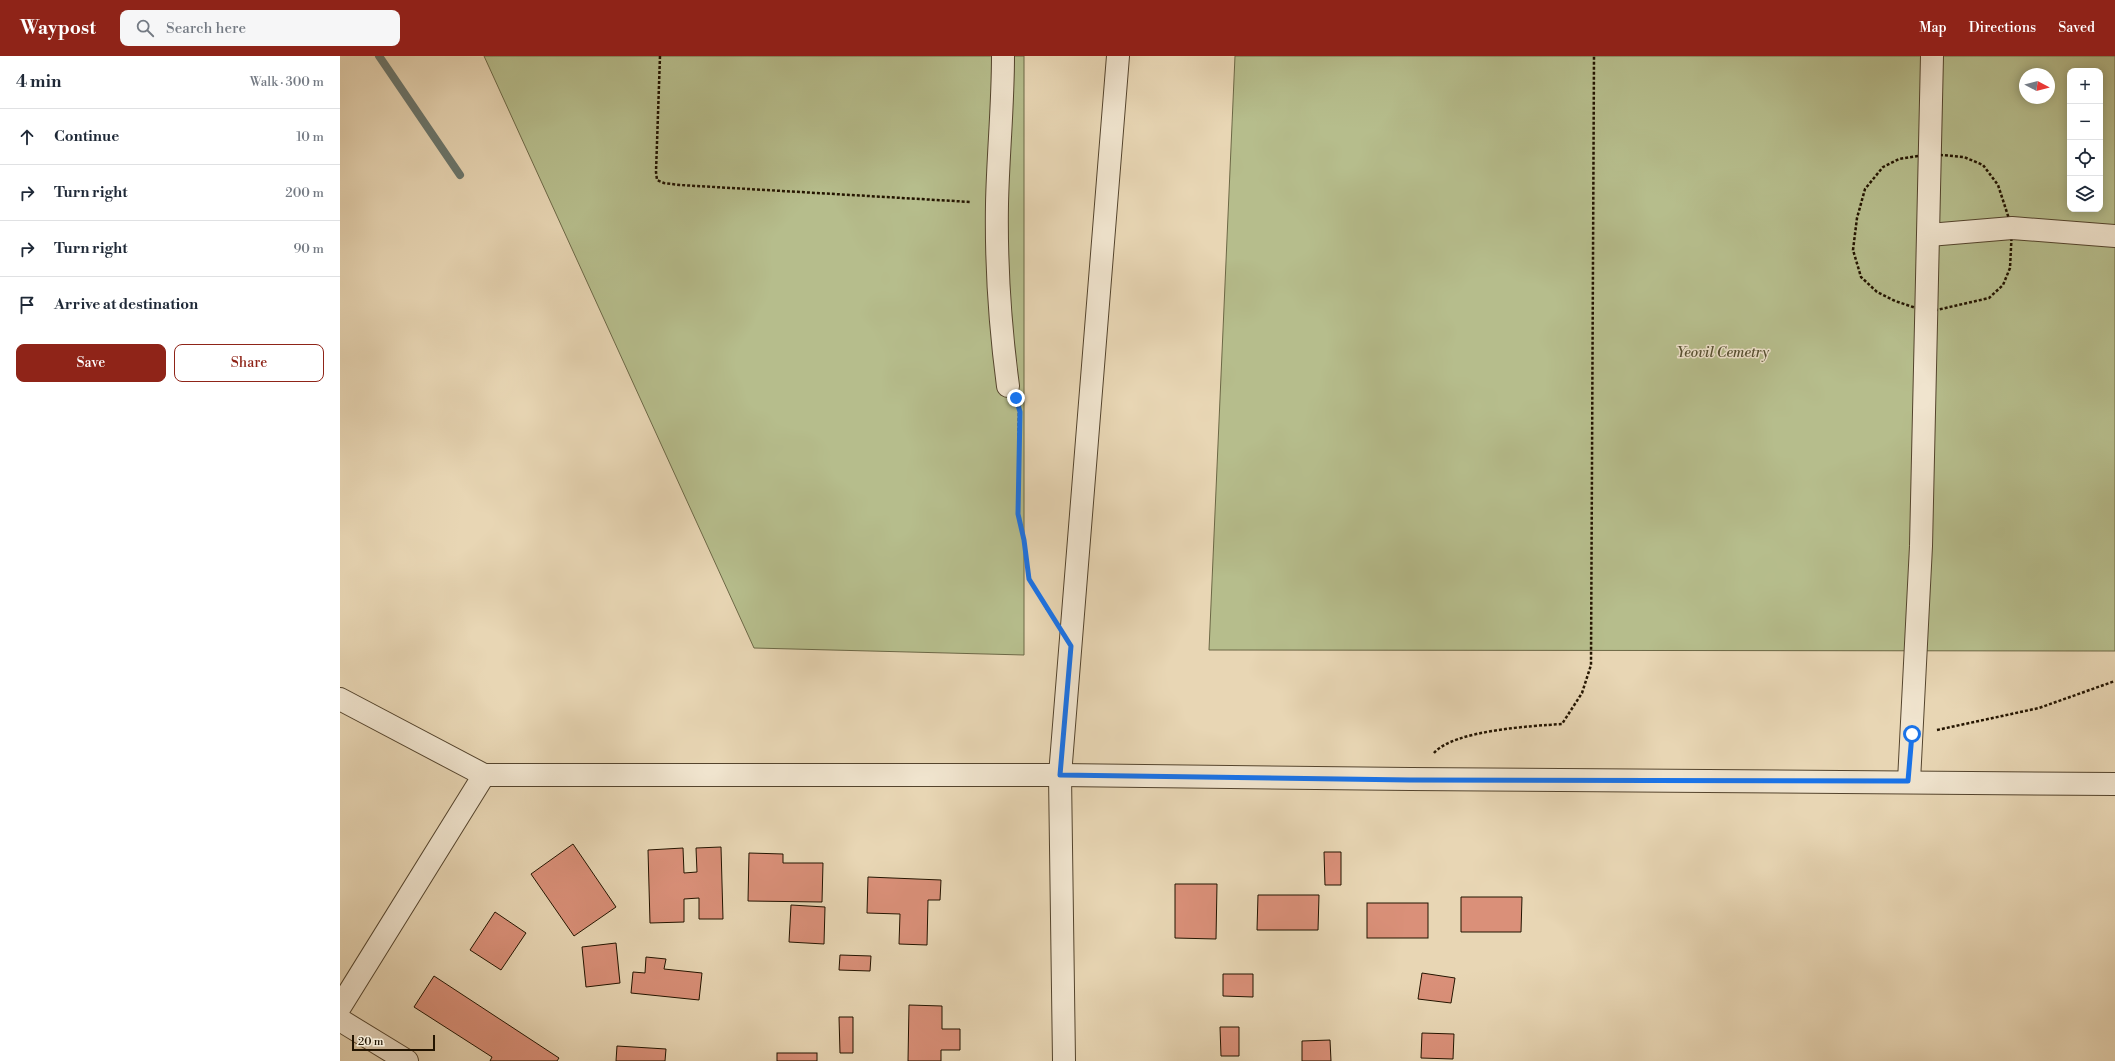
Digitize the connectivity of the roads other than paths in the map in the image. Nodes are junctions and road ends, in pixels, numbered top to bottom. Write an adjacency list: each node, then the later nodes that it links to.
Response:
1 (1003, 56): 6 (street)
2 (1118, 56): 9 (street)
3 (1932, 56): 4 (street)
4 (1929, 235): 5 (street); 10 (street)
5 (2115, 236)
6 (1008, 386)
7 (340, 699): 8 (street)
8 (484, 775): 9 (street); 12 (street)
9 (1060, 775): 10 (street); 15 (street)
10 (1908, 781): 11 (street)
11 (2115, 784)
12 (340, 1007)
13 (340, 1020): 14 (street)
14 (407, 1061)
15 (1064, 1061)

